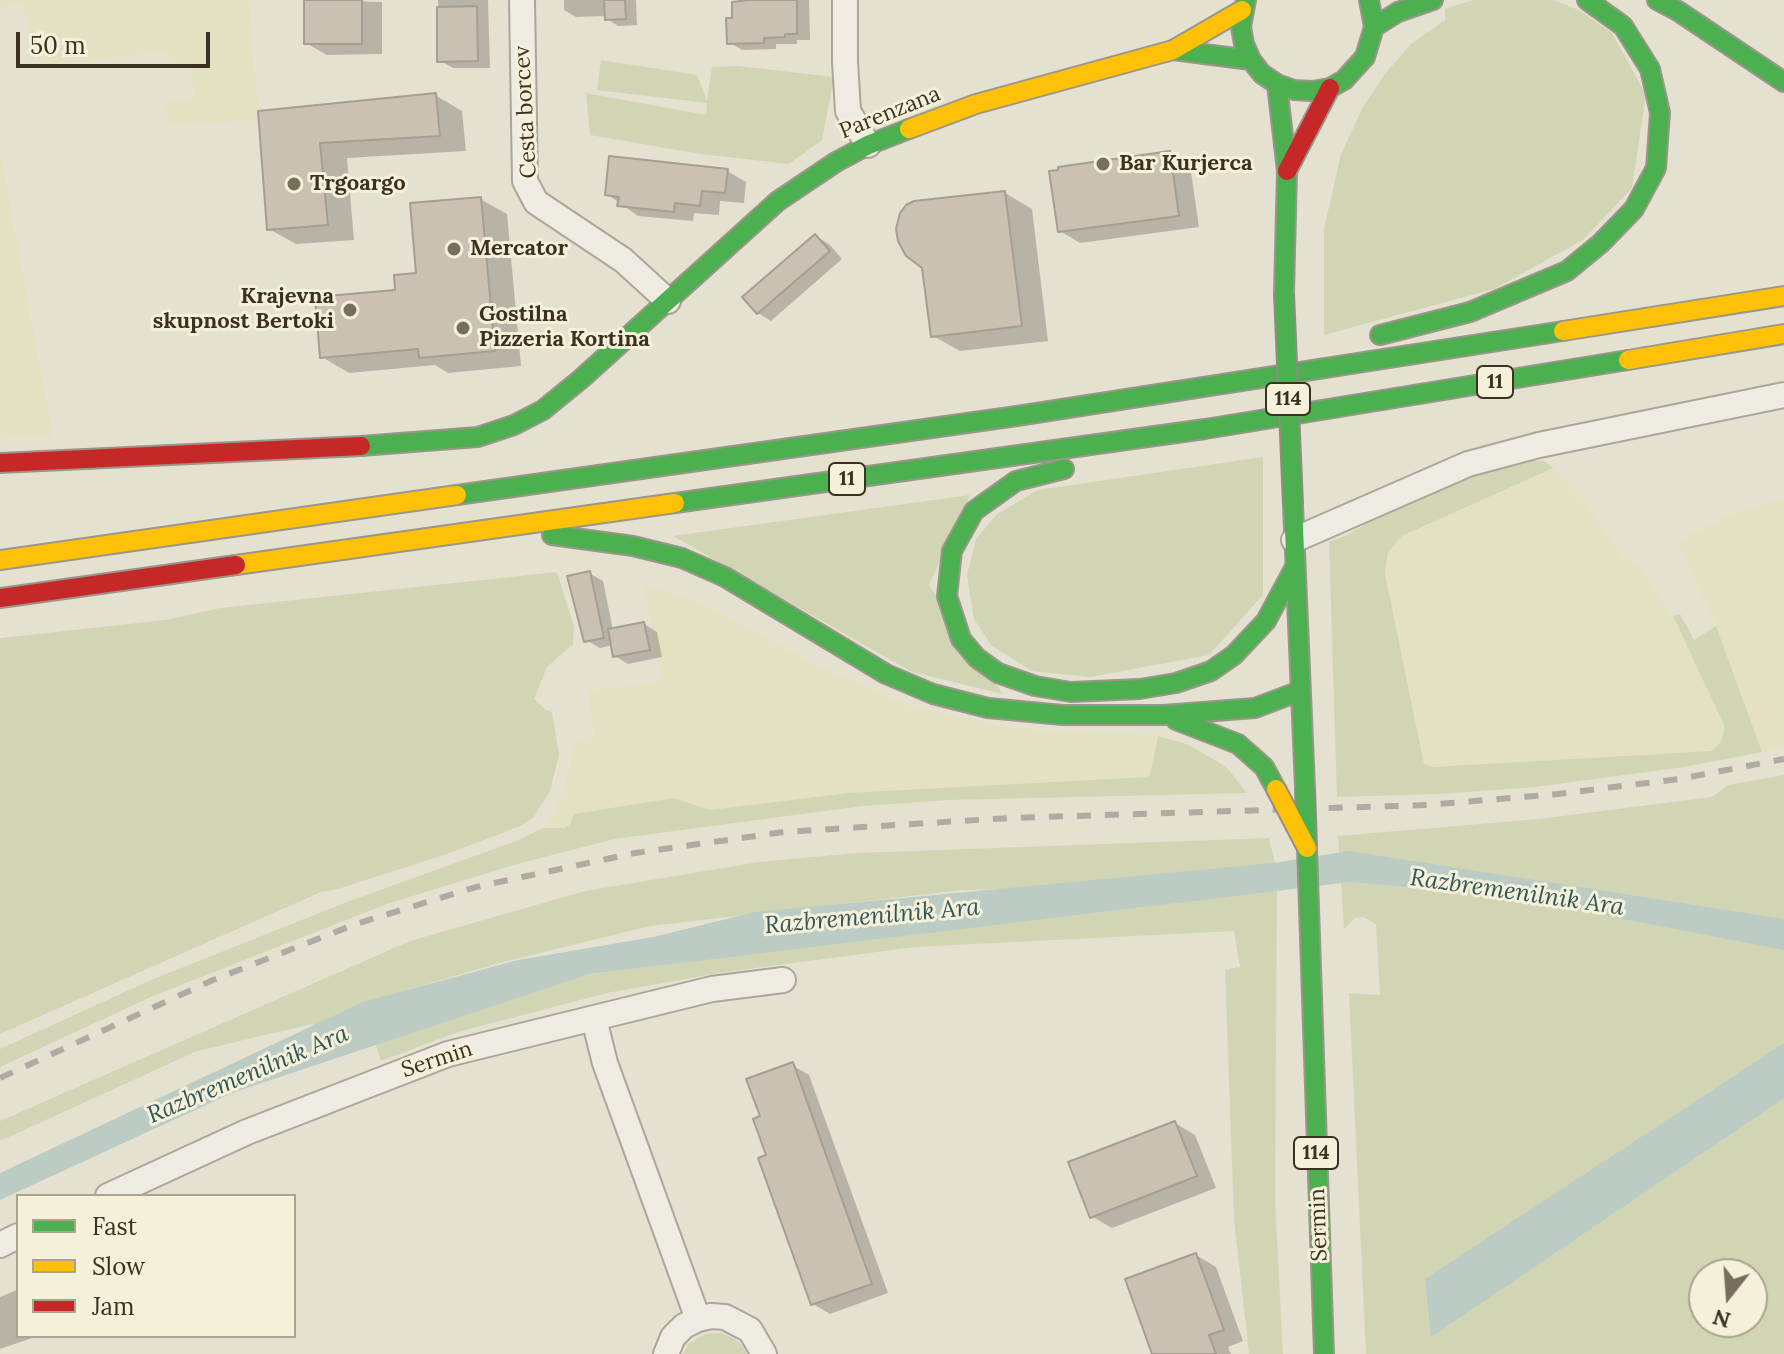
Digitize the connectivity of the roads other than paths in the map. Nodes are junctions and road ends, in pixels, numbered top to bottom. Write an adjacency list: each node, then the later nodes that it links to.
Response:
1 (522, 0): 17 (street, Cesta borcev)
2 (845, 0): 14 (street)
3 (1369, 0): 8 (main road)
4 (1433, 0): 8 (main road)
5 (1587, 0): 19 (main road)
6 (1657, 0): 11 (main road)
7 (1244, 5): 9 (main road, Parenzana); 10 (main road)
8 (1374, 27): 13 (main road, 114)
9 (1173, 50): 10 (main road, Parenzana); 14 (main road, Parenzana)
10 (1251, 60): 12 (main road)
11 (1784, 82)
12 (1277, 84): 13 (main road); 15 (main road, 114)
13 (1330, 88): 15 (main road, 114)
14 (868, 145): 17 (main road, Parenzana)
15 (1287, 171): 28 (main road, 114, bridge)
16 (1784, 296): 22 (main road, 11)
17 (668, 301): 25 (main road, Parenzana)
18 (1784, 334): 23 (main road, 11)
19 (1358, 340)
20 (1301, 353): 22 (main road)
21 (1784, 395): 28 (street)
22 (1136, 398): 29 (main road, 11)
23 (1205, 429): 24 (main road); 27 (main road, 11)
24 (1139, 457)
25 (0, 463)
26 (1081, 467): 32 (main road)
27 (490, 528): 31 (main road, 11); 36 (main road)
28 (1294, 540): 30 (main road, 114)
29 (0, 560)
30 (1295, 567): 32 (main road); 35 (main road, 114)
31 (0, 598)
32 (1211, 671): 33 (main road)
33 (1243, 673)
34 (1274, 680): 35 (main road)
35 (1300, 691): 36 (main road); 37 (main road, 114, bridge)
36 (1163, 715): 37 (main road, bridge)
37 (1307, 848): 44 (main road, Sermin / 114)
38 (783, 980): 39 (street, Sermin)
39 (594, 1019): 40 (street, Sermin); 41 (street)
40 (112, 1194)
41 (698, 1319): 42 (street); 43 (street)
42 (666, 1354)
43 (764, 1354)
44 (1324, 1354)

